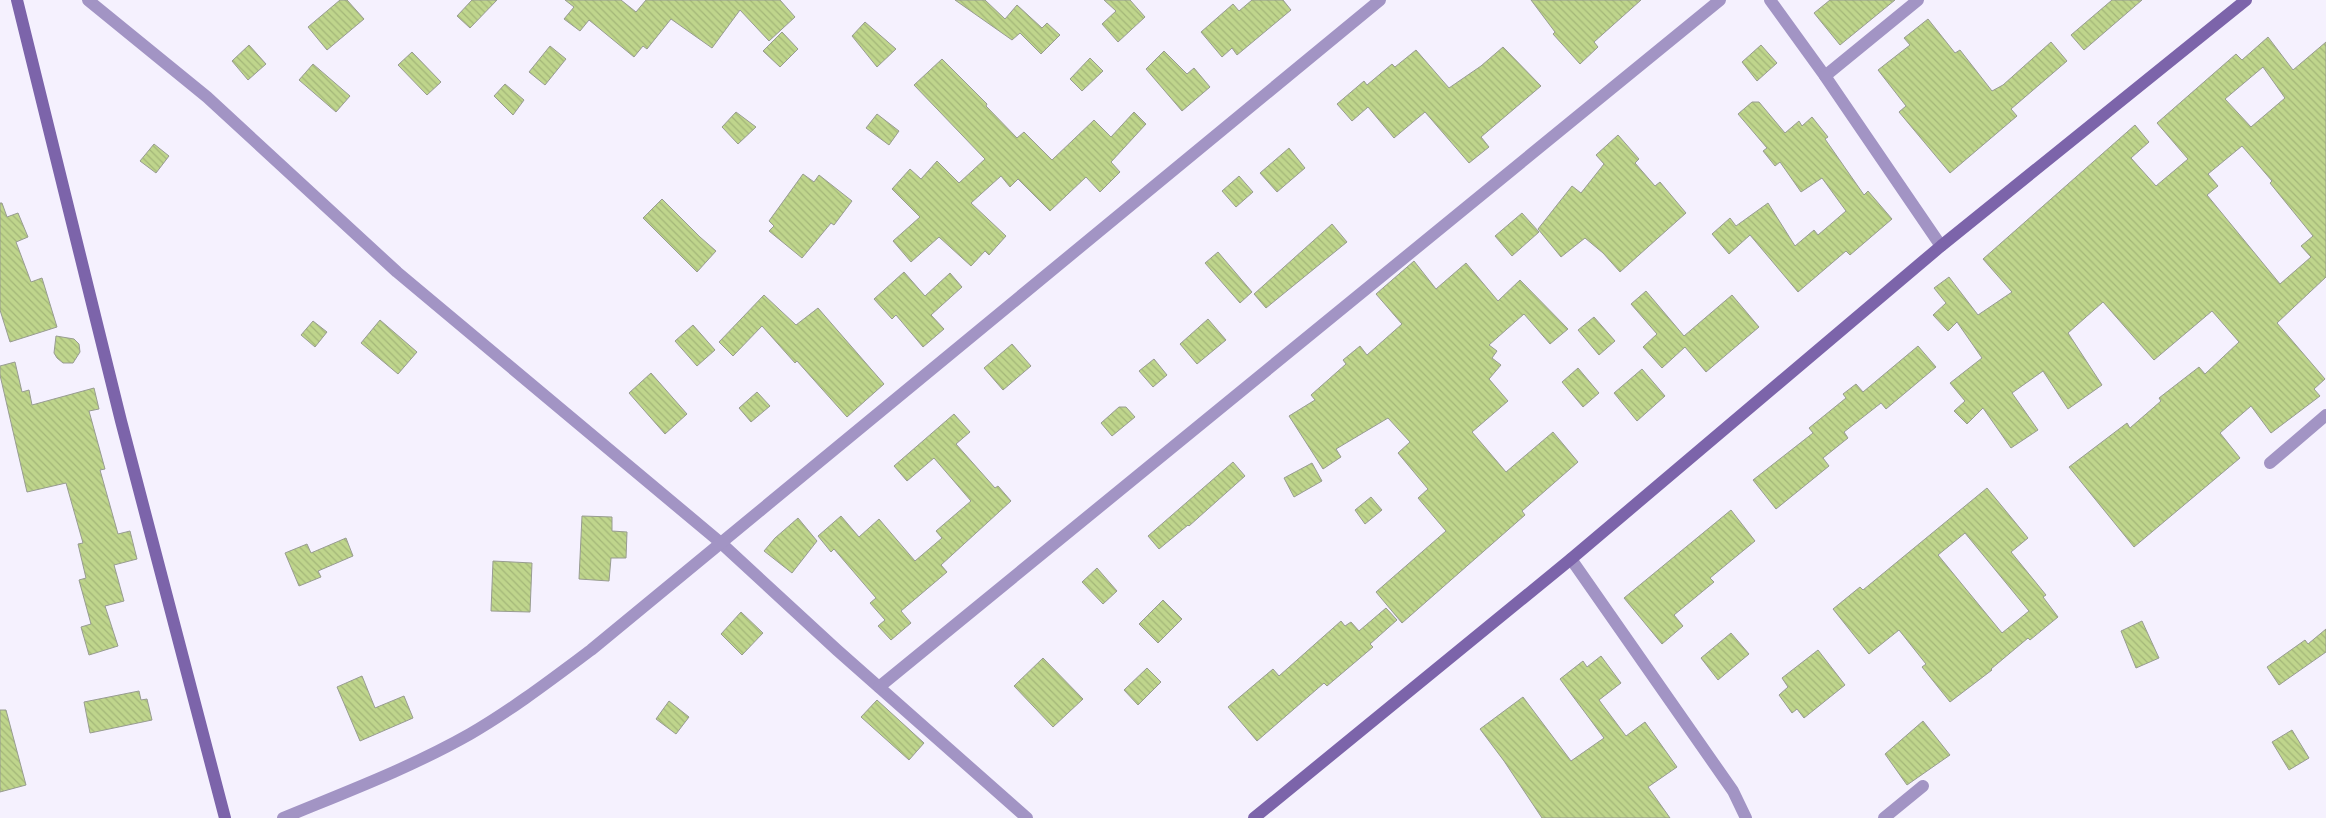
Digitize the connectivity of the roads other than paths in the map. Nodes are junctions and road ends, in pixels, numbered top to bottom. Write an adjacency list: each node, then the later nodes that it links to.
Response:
1 (17, 0): 16 (main road)
2 (88, 0): 12 (street)
3 (1380, 0): 12 (street)
4 (1720, 0): 14 (street)
5 (1770, 0): 8 (street)
6 (1918, 0): 8 (street)
7 (2246, 0): 9 (main road)
8 (1825, 76): 9 (street)
9 (1941, 246): 13 (main road)
10 (2326, 415): 11 (street)
11 (2270, 462)
12 (721, 543): 14 (street); 17 (street)
13 (1571, 559): 19 (main road); 20 (street)
14 (880, 687): 18 (street)
15 (1923, 786): 21 (street)
16 (225, 818)
17 (283, 818)
18 (1027, 818)
19 (1254, 818)
20 (1746, 818)
21 (1884, 818)

